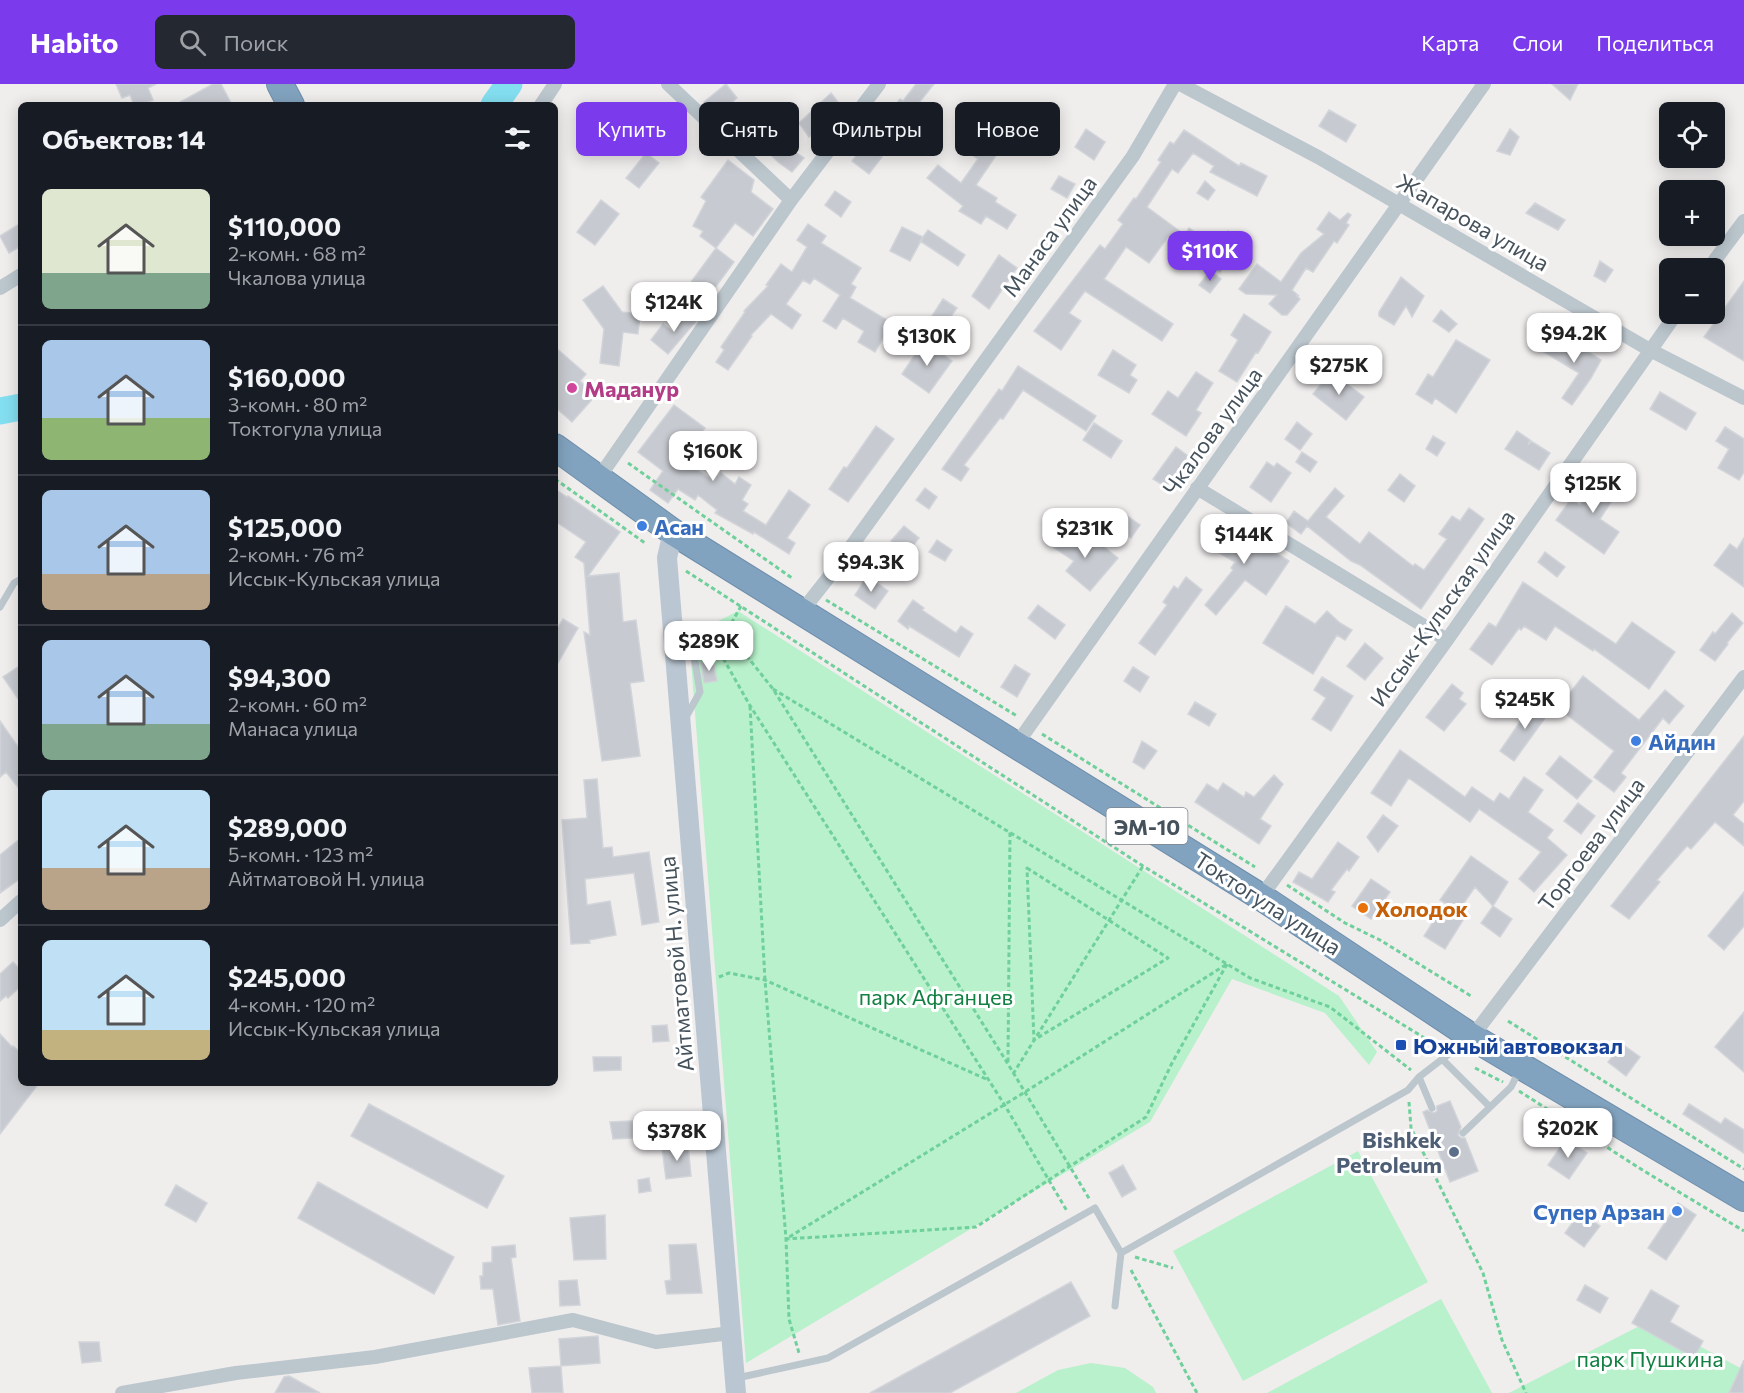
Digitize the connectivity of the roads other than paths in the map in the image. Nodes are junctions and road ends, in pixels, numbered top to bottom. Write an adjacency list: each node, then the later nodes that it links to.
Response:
1 (555, 84): 7 (street)
2 (668, 84): 8 (street)
3 (879, 84): 8 (street)
4 (1175, 84): 22 (street, Манаса улица)
5 (1180, 84): 9 (street, Жапарова улица)
6 (1484, 84): 9 (street, Чкалова улица)
7 (544, 102)
8 (791, 200): 18 (street)
9 (1401, 203): 15 (street, Жапарова улица); 19 (street, Чкалова улица)
10 (1744, 221): 11 (street)
11 (1716, 258)
12 (18, 277): 13 (street)
13 (0, 288)
14 (1669, 324): 15 (street, Иссык-Кульская улица)
15 (1650, 350): 16 (street, Жапарова улица); 24 (street, Иссык-Кульская улица)
16 (1744, 398)
17 (558, 449): 18 (highway, Токтогула улица / ЭМ-10)
18 (598, 479): 20 (highway, Токтогула улица / ЭМ-10)
19 (1197, 488): 24 (street); 26 (street, Чкалова улица)
20 (673, 532): 22 (highway, Токтогула улица / ЭМ-10); 40 (main road, Айтматовой Н. улица)
21 (18, 581): 23 (lane)
22 (813, 605): 26 (highway, Токтогула улица / ЭМ-10)
23 (0, 607)
24 (1447, 640): 27 (street, Иссык-Кульская улица)
25 (1744, 677): 30 (street, Торгоева улица)
26 (1016, 745): 27 (highway, Токтогула улица / ЭМ-10)
27 (1271, 889): 30 (highway, Токтогула улица / ЭМ-10)
28 (18, 904): 29 (street)
29 (0, 920)
30 (1472, 1037): 31 (lane); 32 (highway, Токтогула улица / ЭМ-10)
31 (1442, 1059): 33 (lane); 34 (lane)
32 (1516, 1076): 34 (lane); 37 (highway, Токтогула улица / ЭМ-10)
33 (1419, 1077): 35 (lane); 38 (lane)
34 (1490, 1107): 36 (lane)
35 (1432, 1108)
36 (1463, 1133)
37 (1744, 1198)
38 (1121, 1253): 39 (lane); 41 (lane)
39 (1115, 1306)
40 (732, 1333): 41 (main road, Айтматовой Н. улица); 42 (street)
41 (735, 1386)
42 (122, 1393)

